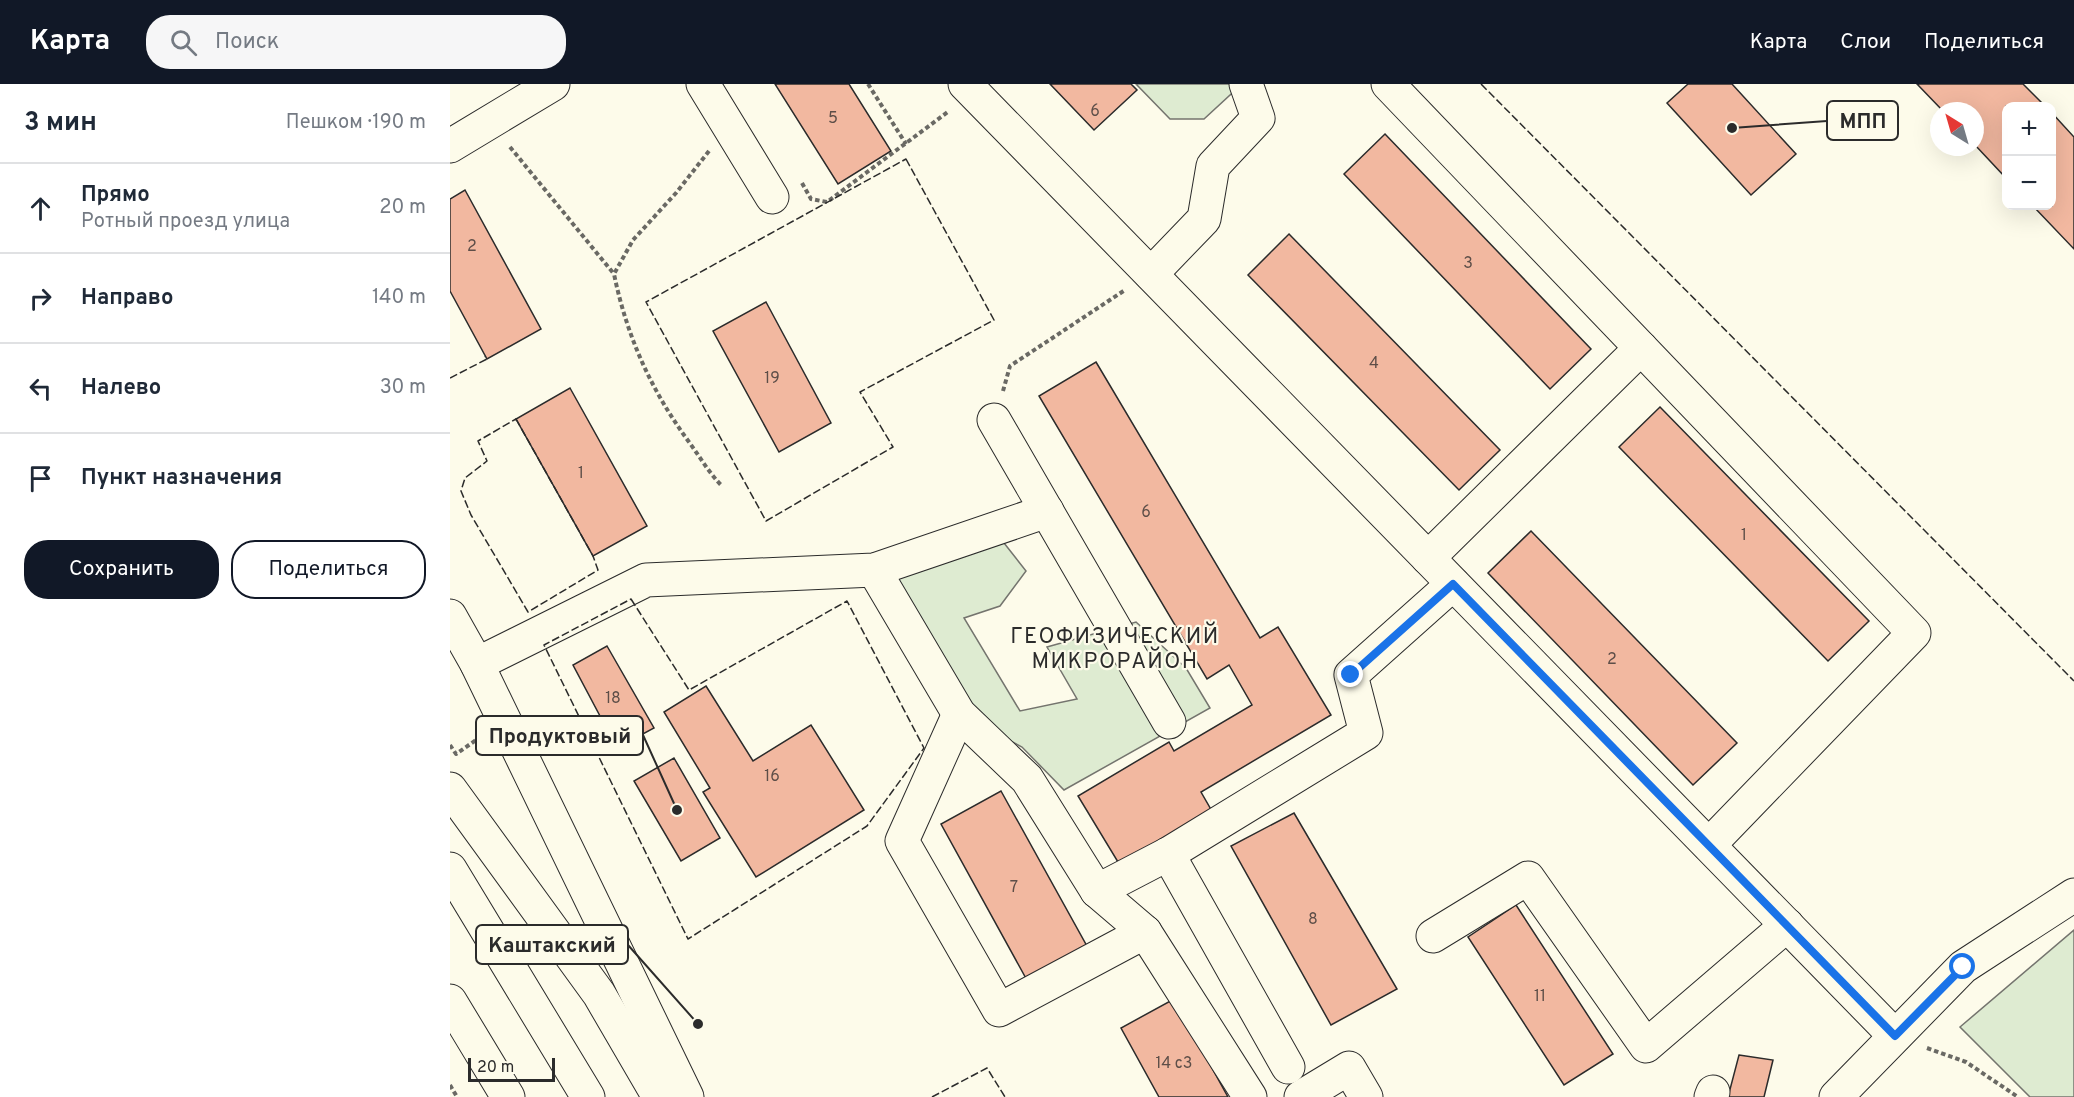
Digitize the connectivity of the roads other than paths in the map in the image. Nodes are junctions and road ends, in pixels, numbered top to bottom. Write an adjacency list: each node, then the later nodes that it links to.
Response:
1 (553, 84): 6 (street)
2 (703, 84): 7 (street)
3 (1246, 84): 8 (street)
4 (1388, 84): 9 (street)
5 (970, 88): 8 (street)
6 (450, 146)
7 (772, 197)
8 (1151, 274): 12 (street)
9 (1641, 348): 12 (street); 20 (street)
10 (994, 420): 11 (street)
11 (1047, 511): 13 (street); 18 (street)
12 (1428, 558): 14 (street)
13 (874, 570): 16 (street); 17 (street)
14 (1453, 584): 20 (street); 21 (street)
15 (450, 616): 16 (street)
16 (477, 664): 34 (street)
17 (959, 714): 23 (street); 26 (street)
18 (1169, 722)
19 (450, 789): 33 (street)
20 (1709, 845): 25 (street)
21 (1168, 854): 23 (street); 30 (street)
22 (450, 870): 32 (street)
23 (1097, 891): 26 (street)
24 (2074, 895): 29 (street)
25 (1787, 925): 27 (street); 29 (street)
26 (1145, 932): 35 (street)
27 (1433, 936)
28 (450, 1001): 31 (street)
29 (1895, 1036): 38 (street)
30 (1288, 1067)
31 (508, 1097)
32 (588, 1097)
33 (659, 1097)
34 (687, 1097)
35 (1250, 1097)
36 (1301, 1097): 37 (street)
37 (1366, 1097)
38 (1836, 1097)

